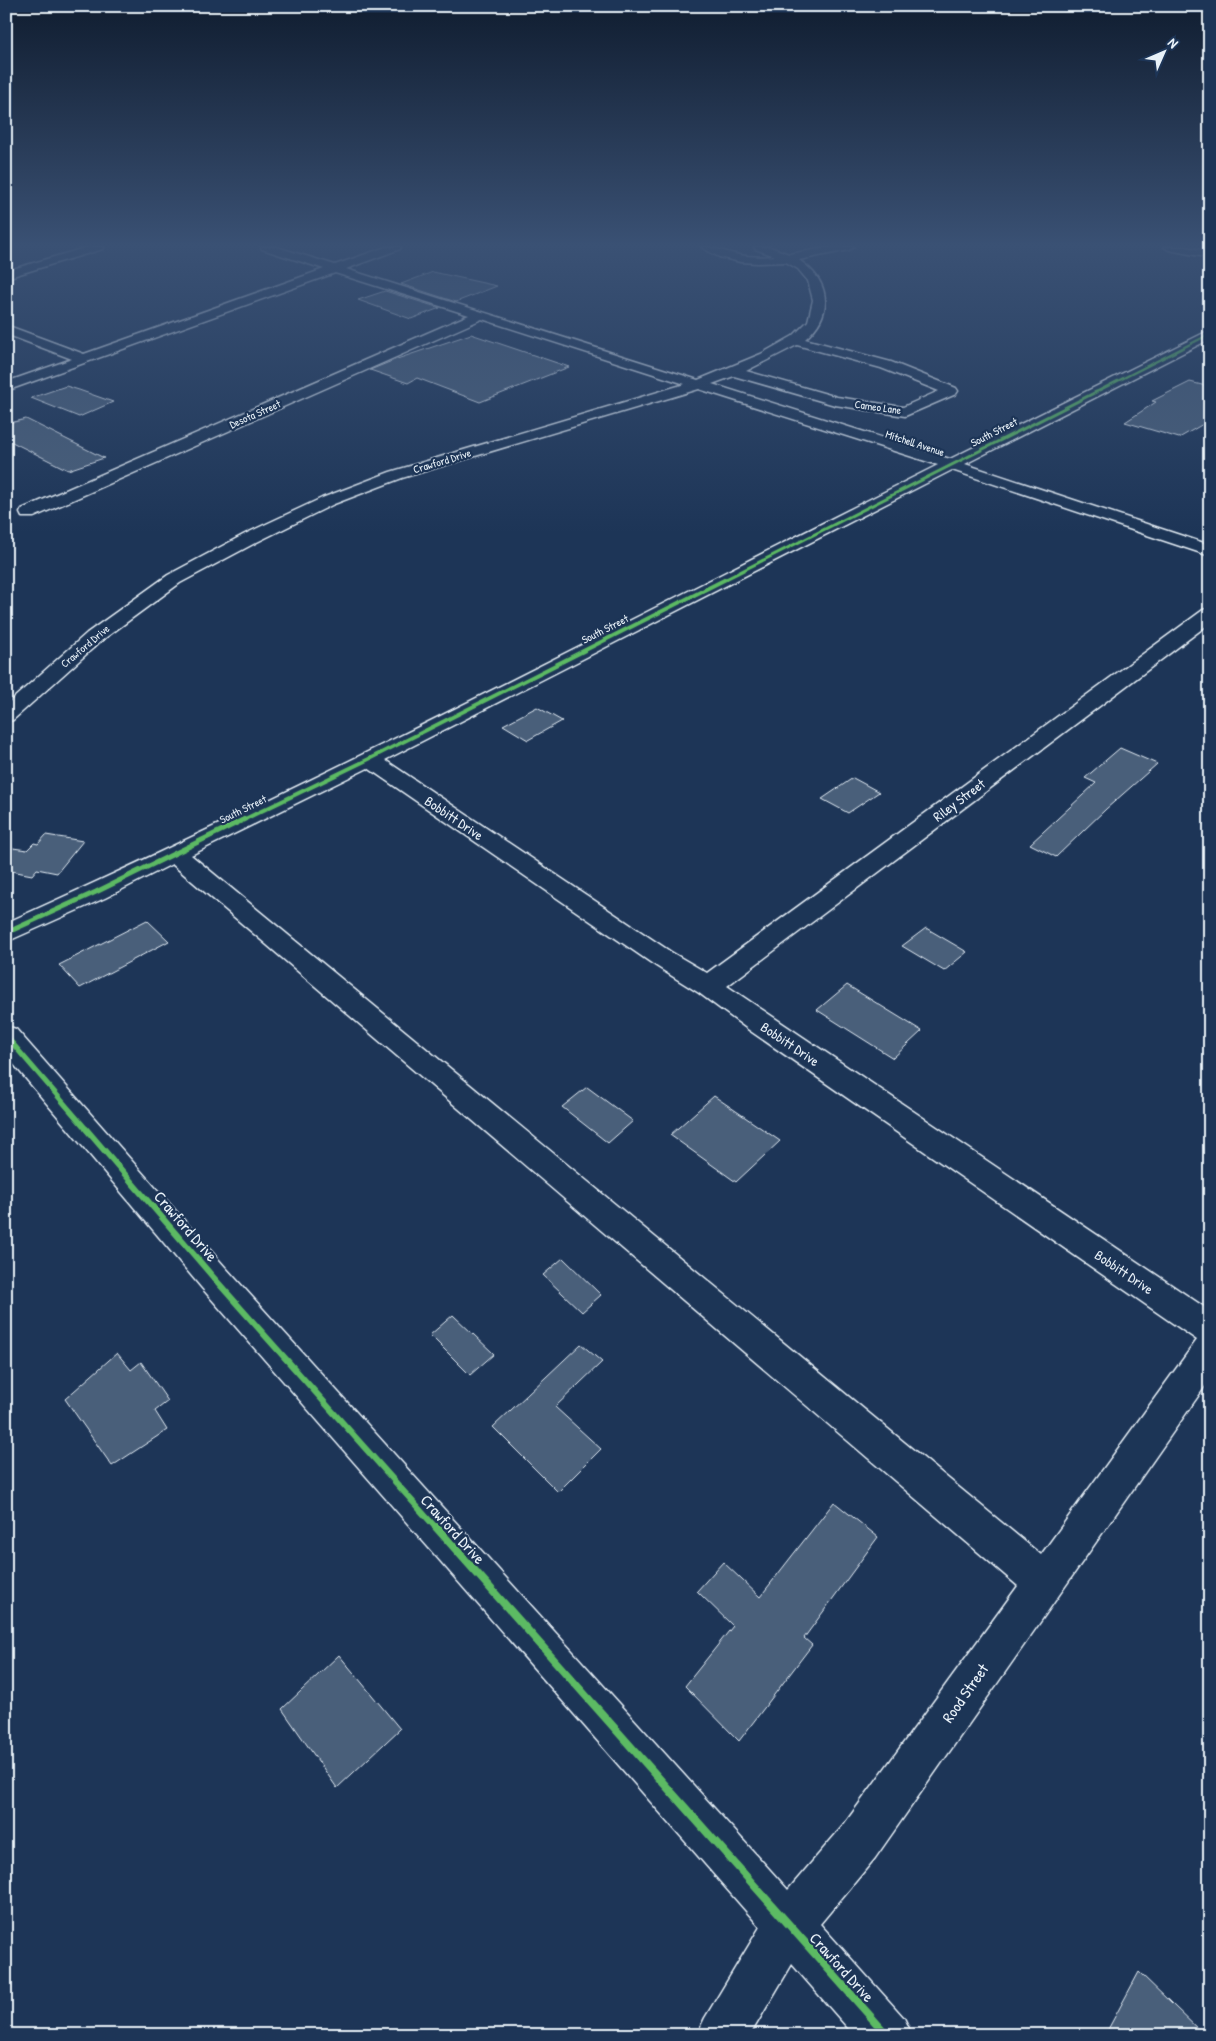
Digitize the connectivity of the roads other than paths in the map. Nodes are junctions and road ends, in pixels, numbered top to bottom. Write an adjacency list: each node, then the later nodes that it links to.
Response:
1 (40, 342): 8 (street)
2 (130, 342): 8 (street)
3 (419, 342): 13 (street, Desota Street)
4 (567, 342): 10 (street, Mitchell Avenue)
5 (790, 342): 9 (street, Crawford Drive)
6 (803, 342): 9 (street, Cameo Lane)
7 (1201, 342): 12 (street, South Street)
8 (84, 359): 11 (street)
9 (732, 371): 10 (street, Crawford Drive)
10 (699, 384): 12 (street, Mitchell Avenue); 16 (street, Crawford Drive)
11 (6, 387)
12 (951, 465): 14 (street, Mitchell Avenue); 17 (street, South Street)
13 (28, 513)
14 (1210, 551)
15 (1210, 614): 20 (street, Riley Street)
16 (6, 716)
17 (369, 759): 18 (street, South Street); 20 (street, Bobbitt Drive)
18 (175, 854): 19 (street, South Street); 24 (street)
19 (6, 933)
20 (708, 986): 22 (street, Bobbitt Drive)
21 (6, 1036): 25 (street, Crawford Drive)
22 (1210, 1330)
23 (1210, 1350): 24 (street, Rood Street)
24 (1044, 1583): 25 (street, Rood Street)
25 (788, 1926): 26 (street, Rood Street); 27 (street, Crawford Drive)
26 (722, 2035)
27 (887, 2035)

